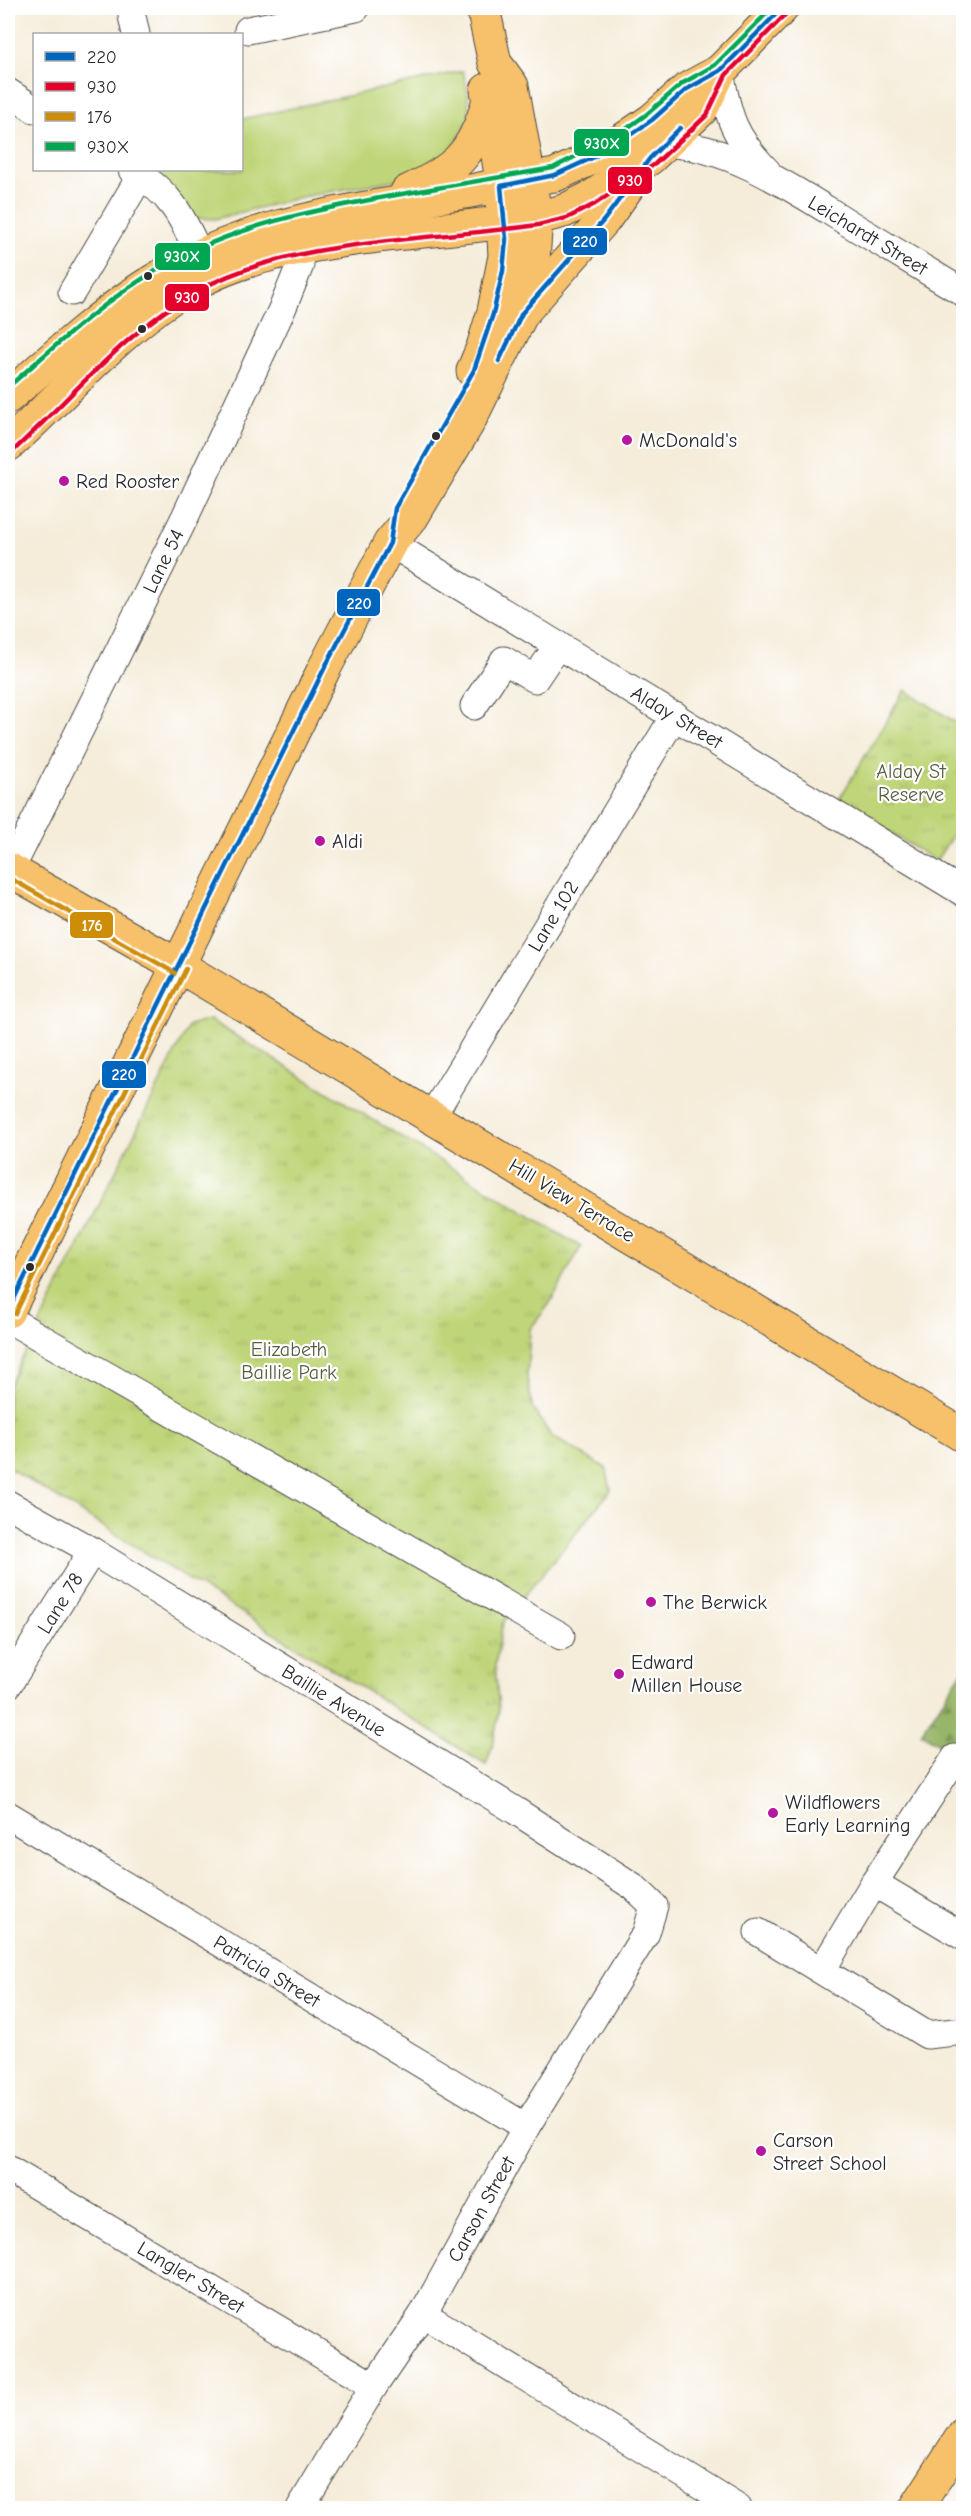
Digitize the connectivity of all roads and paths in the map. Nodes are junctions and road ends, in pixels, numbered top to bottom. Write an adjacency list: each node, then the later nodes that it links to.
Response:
1 (356, 8): 4 (street)
2 (483, 8): 5 (main road)
3 (782, 8): 6 (main road)
4 (248, 30)
5 (495, 63): 8 (main road); 13 (main road)
6 (720, 71): 10 (main road); 12 (street, Leichardt Street); 13 (main road)
7 (8, 92): 9 (street)
8 (488, 103): 13 (main road); 14 (main road)
9 (33, 108)
10 (656, 151): 12 (street, Leichardt Street); 15 (main road); 21 (main road)
11 (139, 171): 18 (street); 19 (street)
12 (772, 176): 20 (street, Leichardt Street)
13 (515, 182): 14 (main road); 15 (main road); 16 (main road)
14 (366, 208): 18 (main road)
15 (536, 218): 16 (main road); 21 (main road)
16 (504, 223): 17 (main road); 24 (main road)
17 (297, 247): 23 (main road); 28 (street, Lane 54)
18 (200, 256): 22 (main road)
19 (72, 292)
20 (963, 293)
21 (522, 313): 24 (main road)
22 (8, 397)
23 (8, 445)
24 (390, 543): 25 (street, Alday Street); 30 (main road)
25 (558, 645): 26 (street); 27 (street, Alday Street)
26 (474, 706)
27 (675, 715): 29 (street, Alday Street); 31 (street, Lane 102)
28 (8, 871): 30 (main road, Hill View Terrace)
29 (963, 893)
30 (179, 966): 31 (main road, Hill View Terrace); 32 (main road)
31 (432, 1116): 34 (main road, Hill View Terrace)
32 (8, 1311)
33 (8, 1319): 37 (street)
34 (963, 1436)
35 (8, 1504): 36 (street, Baillie Avenue)
36 (93, 1551): 38 (street, Lane 78); 42 (street, Baillie Avenue)
37 (561, 1636)
38 (8, 1685)
39 (954, 1758): 41 (street)
40 (8, 1815): 47 (street, Patricia Street)
41 (874, 1883): 44 (street); 45 (street)
42 (654, 1906): 47 (street, Carson Street)
43 (758, 1932): 45 (street)
44 (963, 1937)
45 (822, 1970): 46 (street)
46 (963, 2031)
47 (526, 2127): 49 (street, Carson Street)
48 (8, 2169): 50 (street, Langler Street)
49 (423, 2314): 50 (street, Carson Street); 53 (street)
50 (375, 2386): 52 (street, Carson Street)
51 (963, 2434): 54 (main road)
52 (300, 2508)
53 (738, 2508)
54 (916, 2508)

